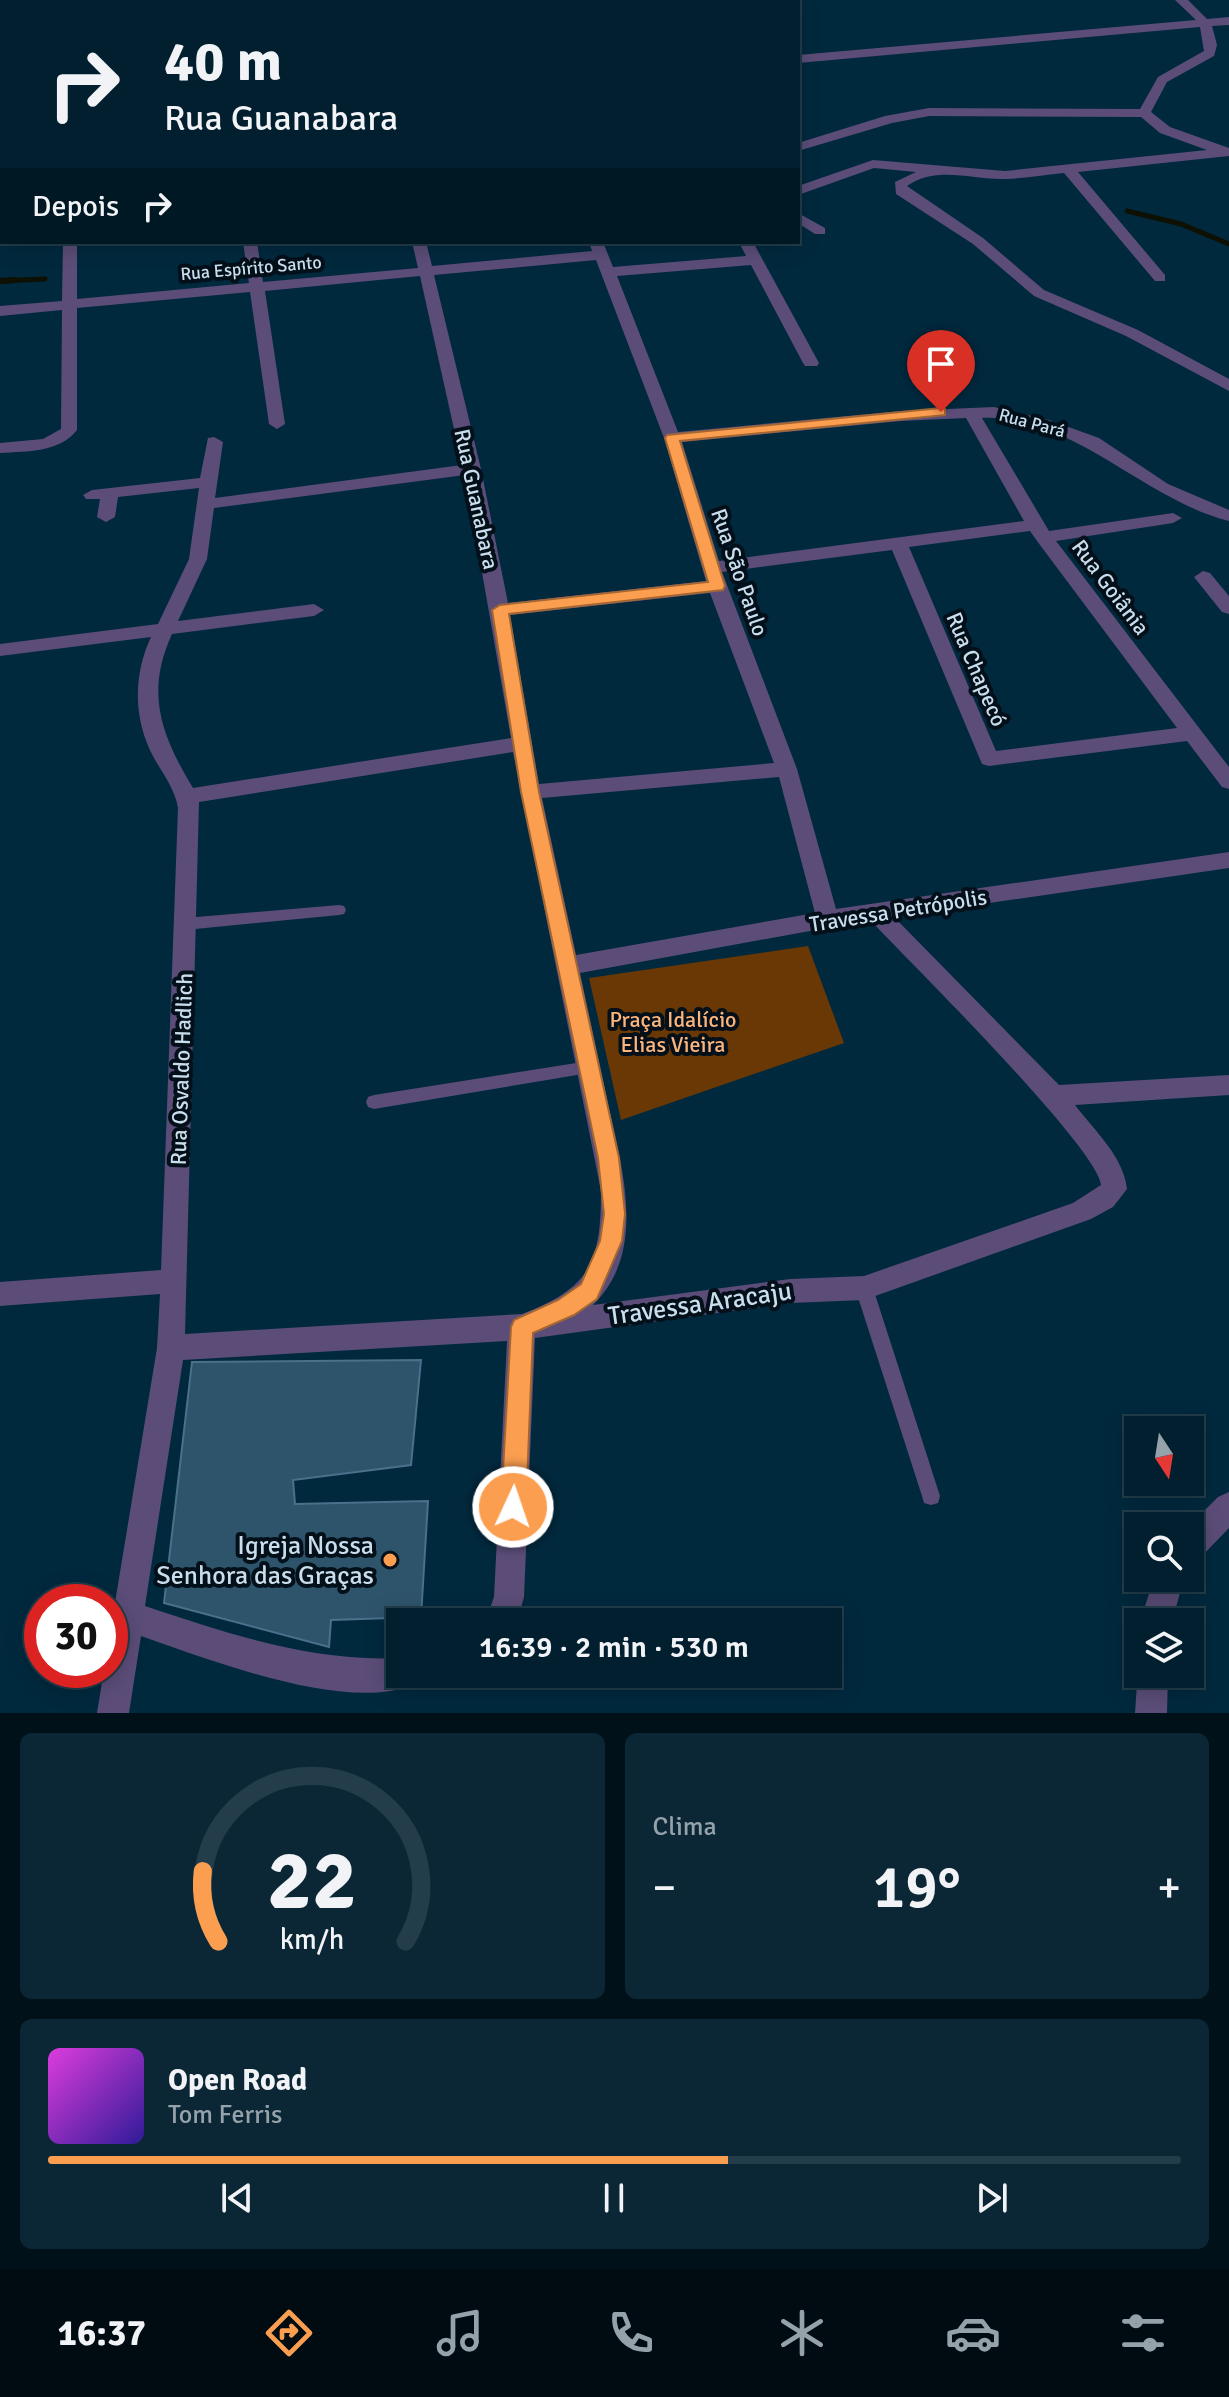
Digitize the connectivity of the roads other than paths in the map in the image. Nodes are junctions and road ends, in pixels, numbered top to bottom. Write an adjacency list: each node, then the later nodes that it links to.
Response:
1 (1181, 0): 3 (street)
2 (1229, 21): 3 (street)
3 (1204, 23): 5 (street); 6 (street)
4 (1229, 52): 5 (street)
5 (1210, 53): 7 (street)
6 (800, 59)
7 (1144, 113): 8 (street); 9 (street)
8 (800, 146)
9 (1228, 153): 10 (street)
10 (1068, 169): 11 (street); 22 (street)
11 (937, 171): 12 (street); 27 (street)
12 (800, 190)
13 (800, 218): 14 (street)
14 (820, 231)
15 (70, 244): 24 (street)
16 (250, 244): 23 (street)
17 (420, 244): 21 (street, Rua Guanabara)
18 (747, 244): 20 (street)
19 (602, 256): 20 (street, Rua Espírito Santo); 21 (street, Rua Espírito Santo); 30 (street, Rua São Paulo)
20 (755, 260): 26 (street)
21 (427, 271): 23 (street, Rua Espírito Santo); 33 (street, Rua Guanabara)
22 (1160, 278)
23 (257, 287): 24 (street, Rua Espírito Santo); 29 (street)
24 (69, 305): 25 (street, Rua Espírito Santo); 32 (street)
25 (0, 311)
26 (811, 363)
27 (1229, 386)
28 (970, 411): 30 (street, Rua Pará); 35 (street, Rua Pará); 38 (street, Rua Goiânia)
29 (277, 424)
30 (672, 438): 40 (street, Rua São Paulo)
31 (214, 442): 34 (street)
32 (0, 448)
33 (472, 469): 34 (street); 44 (street, Rua Guanabara)
34 (208, 493): 36 (street); 45 (street)
35 (1229, 516)
36 (106, 517)
37 (1173, 518): 38 (street)
38 (1039, 531): 39 (street); 47 (street, Rua Goiânia)
39 (898, 543): 40 (street); 47 (street, Rua Chapecó)
40 (714, 577): 44 (street); 50 (street, Rua São Paulo)
41 (1203, 577): 42 (street)
42 (1229, 608)
43 (314, 610): 45 (street)
44 (500, 610): 48 (street, Rua Guanabara)
45 (165, 630): 46 (street); 53 (street)
46 (0, 650)
47 (1191, 733): 49 (street, Rua Goiânia)
48 (523, 743): 52 (street, Rua Guanabara); 53 (street)
49 (1220, 757): 51 (street, Rua Goiânia)
50 (787, 769): 52 (street); 57 (street, Rua São Paulo)
51 (1229, 782)
52 (530, 792): 59 (street, Rua Guanabara)
53 (187, 796): 58 (street, Rua Osvaldo Hadlich)
54 (1229, 860): 56 (street, Travessa Petrópolis)
55 (339, 910): 58 (lane)
56 (875, 911): 57 (street, Travessa Petrópolis); 62 (street)
57 (828, 921): 59 (street, Travessa Petrópolis)
58 (185, 924): 64 (street, Rua Osvaldo Hadlich)
59 (567, 966): 60 (street, Rua Guanabara)
60 (589, 1067): 63 (lane); 67 (street, Rua Guanabara)
61 (1229, 1085): 62 (street)
62 (1053, 1096): 65 (street, Travessa Aracaju)
63 (374, 1102)
64 (174, 1281): 66 (street); 68 (street, Rua Osvaldo Hadlich)
65 (864, 1288): 67 (street, Travessa Aracaju); 69 (lane)
66 (0, 1294)
67 (522, 1327): 68 (street, Travessa Aracaju); 72 (street)
68 (171, 1348): 73 (street, Rua Osvaldo Hadlich)
69 (931, 1496)
70 (1229, 1507): 71 (street)
71 (1204, 1532)
72 (505, 1608)
73 (128, 1616): 74 (street)
74 (386, 1676)
75 (117, 1688): 77 (street, Rua Osvaldo Hadlich)
76 (1152, 1688): 78 (street)
77 (113, 1713)
78 (1151, 1713)

